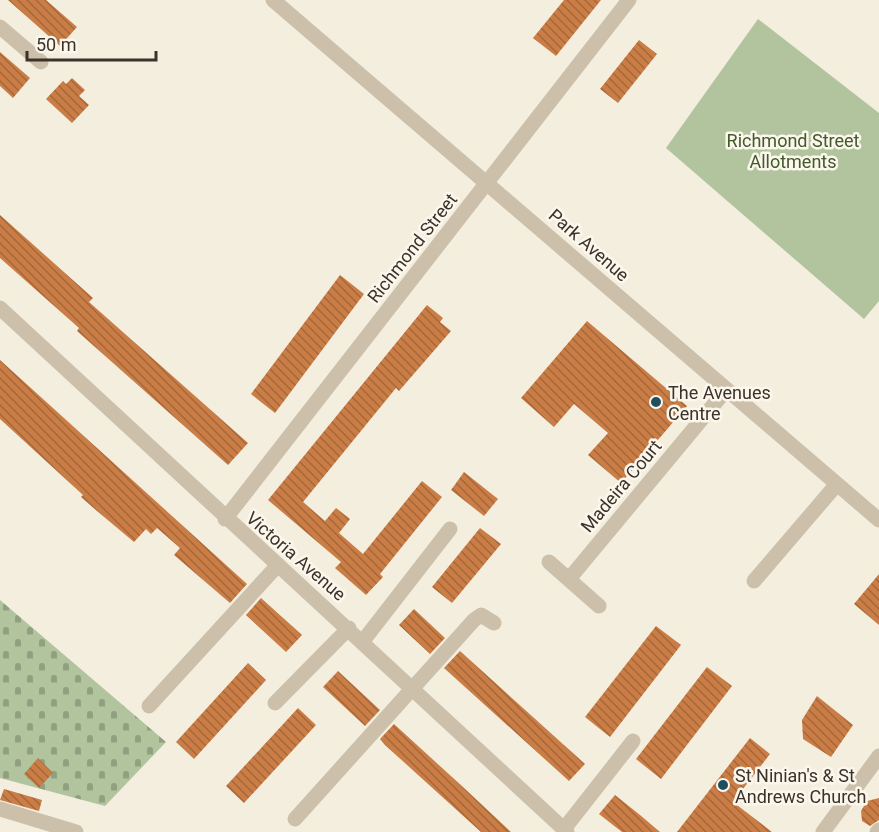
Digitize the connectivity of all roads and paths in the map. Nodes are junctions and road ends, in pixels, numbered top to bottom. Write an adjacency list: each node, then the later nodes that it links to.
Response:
1 (273, 0): 5 (street, Park Avenue)
2 (629, 0): 5 (street, Richmond Street)
3 (0, 27): 4 (street)
4 (41, 62)
5 (487, 182): 7 (street, Park Avenue); 9 (street, Richmond Street)
6 (0, 309): 9 (street, Victoria Avenue)
7 (726, 390): 8 (street, Park Avenue); 14 (street, Madeira Court)
8 (837, 484): 10 (street, Park Avenue); 15 (street)
9 (225, 519): 13 (street, Victoria Avenue)
10 (879, 520)
11 (450, 529): 19 (street)
12 (549, 562): 14 (street)
13 (278, 565): 18 (street, Victoria Avenue); 22 (street)
14 (569, 579): 16 (street)
15 (754, 581)
16 (599, 606)
17 (494, 623): 20 (street)
18 (349, 628): 19 (street, Victoria Avenue); 21 (street)
19 (363, 641): 20 (street, Victoria Avenue)
20 (414, 689): 26 (street); 27 (street, Victoria Avenue)
21 (275, 703)
22 (149, 706)
23 (633, 741): 27 (street)
24 (879, 756): 29 (street)
25 (0, 809): 28 (street)
26 (295, 819)
27 (566, 830)
28 (76, 832)
29 (823, 832)

